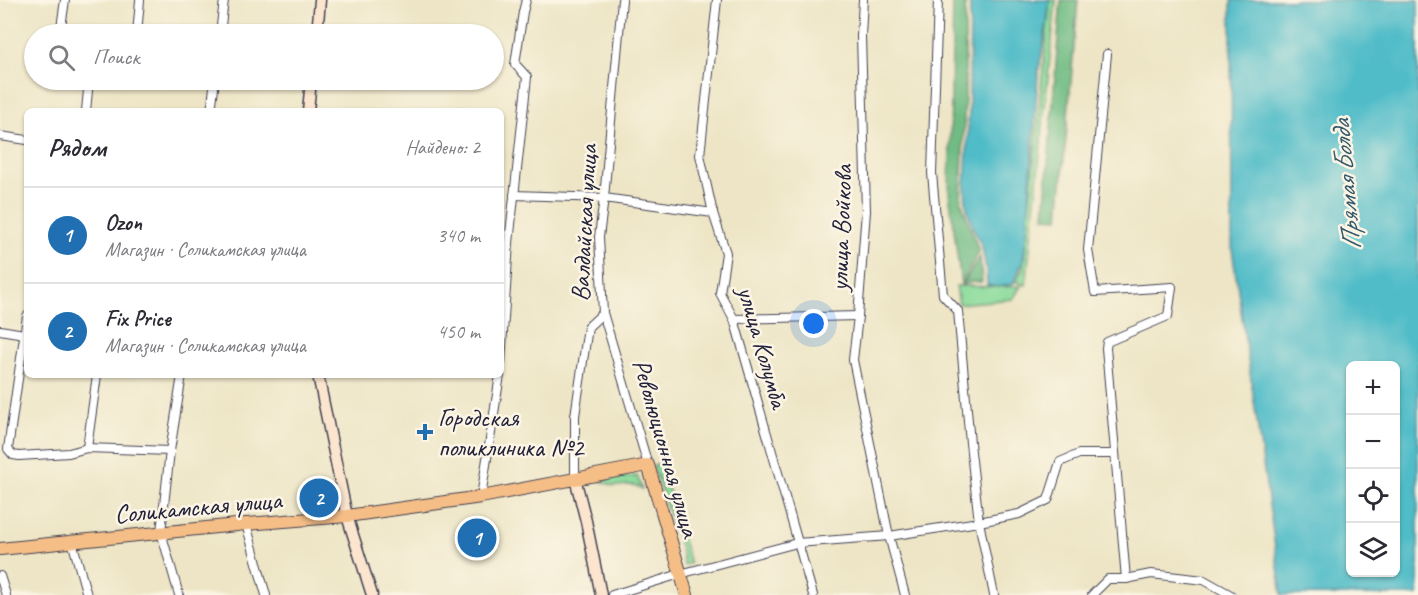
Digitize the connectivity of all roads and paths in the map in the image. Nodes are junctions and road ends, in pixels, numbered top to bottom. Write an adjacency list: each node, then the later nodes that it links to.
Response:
1 (65, 0): 10 (street)
2 (140, 0): 11 (street)
3 (224, 0): 12 (street)
4 (320, 0): 13 (street)
5 (526, 0): 23 (street)
6 (622, 0): 24 (street, Валдайская улица)
7 (717, 0): 25 (street, улица Колумба)
8 (863, 0): 27 (street, улица Войкова)
9 (938, 0): 43 (street)
10 (61, 24)
11 (138, 24)
12 (221, 24)
13 (317, 24)
14 (1107, 54): 38 (street)
15 (87, 90): 18 (street)
16 (214, 90): 19 (street)
17 (311, 90): 20 (street)
18 (86, 108)
19 (211, 108)
20 (308, 108)
21 (0, 136): 22 (street)
22 (24, 140)
23 (514, 195): 24 (street); 28 (street)
24 (604, 198): 25 (street); 26 (street, Валдайская улица)
25 (713, 213): 29 (street, улица Колумба)
26 (603, 313): 39 (street, Революционная улица); 40 (street, Валдайская улица)
27 (858, 316): 29 (street); 46 (street, улица Войкова)
28 (504, 317)
29 (734, 319): 48 (street, улица Колумба)
30 (0, 330): 31 (street)
31 (24, 334): 36 (street)
32 (97, 378): 36 (street)
33 (182, 378): 37 (street)
34 (319, 378): 42 (street)
35 (500, 378): 41 (street)
36 (87, 448): 37 (street)
37 (170, 451): 45 (street)
38 (1114, 454): 43 (street); 52 (street)
39 (648, 465): 40 (main road, Соликамская улица); 50 (main road, Революционная улица)
40 (576, 478): 41 (main road, Соликамская улица); 59 (street)
41 (482, 497): 42 (main road, Соликамская улица)
42 (346, 516): 44 (main road, Соликамская улица); 58 (street)
43 (979, 522): 46 (street); 64 (street)
44 (246, 524): 45 (main road, Соликамская улица); 57 (street)
45 (161, 532): 47 (main road, Соликамская улица); 56 (street)
46 (890, 536): 48 (street); 63 (street, улица Войкова)
47 (72, 541): 49 (main road, Соликамская улица); 55 (street)
48 (797, 543): 50 (street); 62 (street, улица Колумба)
49 (0, 549)
50 (680, 574): 60 (street); 61 (main road, Революционная улица)
51 (0, 576): 54 (street)
52 (1126, 579): 53 (street); 65 (street)
53 (1228, 594)
54 (6, 595)
55 (87, 595)
56 (179, 595)
57 (266, 595)
58 (372, 595)
59 (602, 595)
60 (612, 595)
61 (687, 595)
62 (813, 595)
63 (905, 595)
64 (994, 595)
65 (1092, 595)

